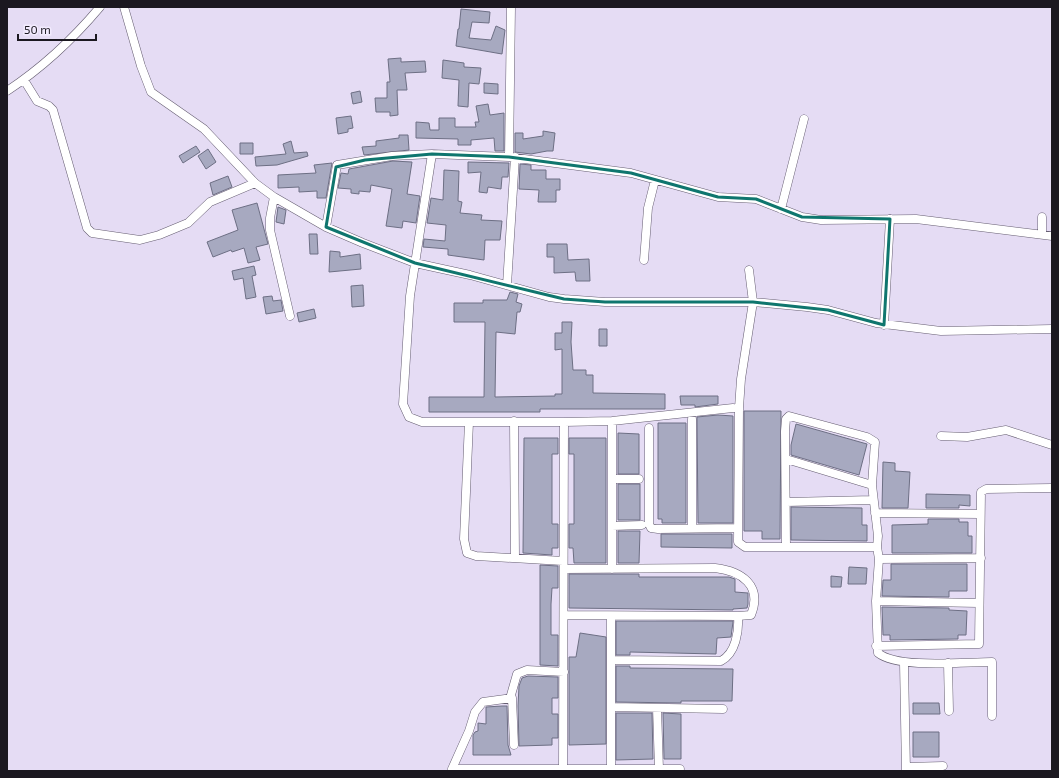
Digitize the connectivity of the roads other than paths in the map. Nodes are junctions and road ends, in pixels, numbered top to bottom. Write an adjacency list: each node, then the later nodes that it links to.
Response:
1 (100, 7): 4 (street)
2 (124, 7): 10 (street)
3 (511, 7): 8 (street)
4 (24, 80): 5 (street); 10 (street)
5 (7, 91)
6 (804, 120): 12 (street)
7 (432, 154): 8 (street); 15 (street); 19 (street)
8 (512, 157): 9 (street); 21 (street)
9 (655, 180): 12 (street); 18 (street)
10 (255, 183): 11 (street)
11 (274, 197): 15 (street); 23 (street)
12 (781, 209): 14 (street)
13 (1042, 217): 16 (street)
14 (890, 219): 16 (street); 24 (street)
15 (326, 227): 19 (street)
16 (1042, 234): 17 (street)
17 (1052, 236)
18 (644, 260)
19 (416, 263): 21 (street); 29 (street)
20 (749, 270): 22 (street)
21 (507, 285): 22 (street)
22 (754, 302): 24 (street); 47 (street)
23 (290, 316)
24 (884, 325): 25 (street)
25 (1052, 329)
26 (733, 408): 28 (street)
27 (692, 419): 46 (street)
28 (612, 421): 31 (street); 36 (street)
29 (469, 422): 30 (street); 50 (street)
30 (514, 422): 31 (street); 50 (street)
31 (564, 422): 53 (street)
32 (649, 428): 46 (street)
33 (941, 436): 34 (street)
34 (1052, 445)
35 (786, 459): 38 (street); 38 (street); 41 (street)
36 (612, 479): 37 (street); 45 (street)
37 (639, 479)
38 (872, 484): 40 (street)
39 (1052, 488): 43 (street)
40 (873, 500): 41 (street); 42 (street)
41 (786, 502): 48 (street)
42 (875, 513): 43 (street); 49 (street)
43 (980, 514): 51 (street)
44 (642, 525): 45 (street)
45 (612, 526): 54 (street)
46 (692, 527): 47 (street)
47 (737, 528): 48 (street)
48 (786, 546): 49 (street)
49 (877, 547): 52 (street)
50 (515, 558): 53 (street)
51 (981, 558): 52 (street); 56 (street)
52 (879, 559): 55 (street)
53 (563, 565): 54 (street); 57 (street)
54 (612, 569): 59 (street)
55 (876, 601): 56 (street); 60 (street)
56 (978, 602): 60 (street)
57 (564, 615): 58 (street); 64 (street)
58 (611, 616): 59 (street); 61 (street)
59 (738, 616): 61 (street)
60 (876, 646): 62 (street)
61 (612, 660): 66 (street)
62 (904, 663): 63 (street); 76 (street)
63 (948, 663): 69 (street); 70 (street)
64 (564, 672): 65 (street); 78 (street)
65 (512, 698): 71 (street); 77 (street)
66 (612, 707): 67 (street); 73 (street)
67 (657, 708): 68 (street); 74 (street)
68 (723, 709)
69 (949, 711)
70 (992, 716)
71 (514, 745)
72 (943, 766): 76 (street)
73 (611, 769): 74 (street); 78 (street)
74 (659, 769): 75 (street)
75 (680, 769)
76 (906, 769)
77 (452, 770): 78 (street)
78 (563, 770)

